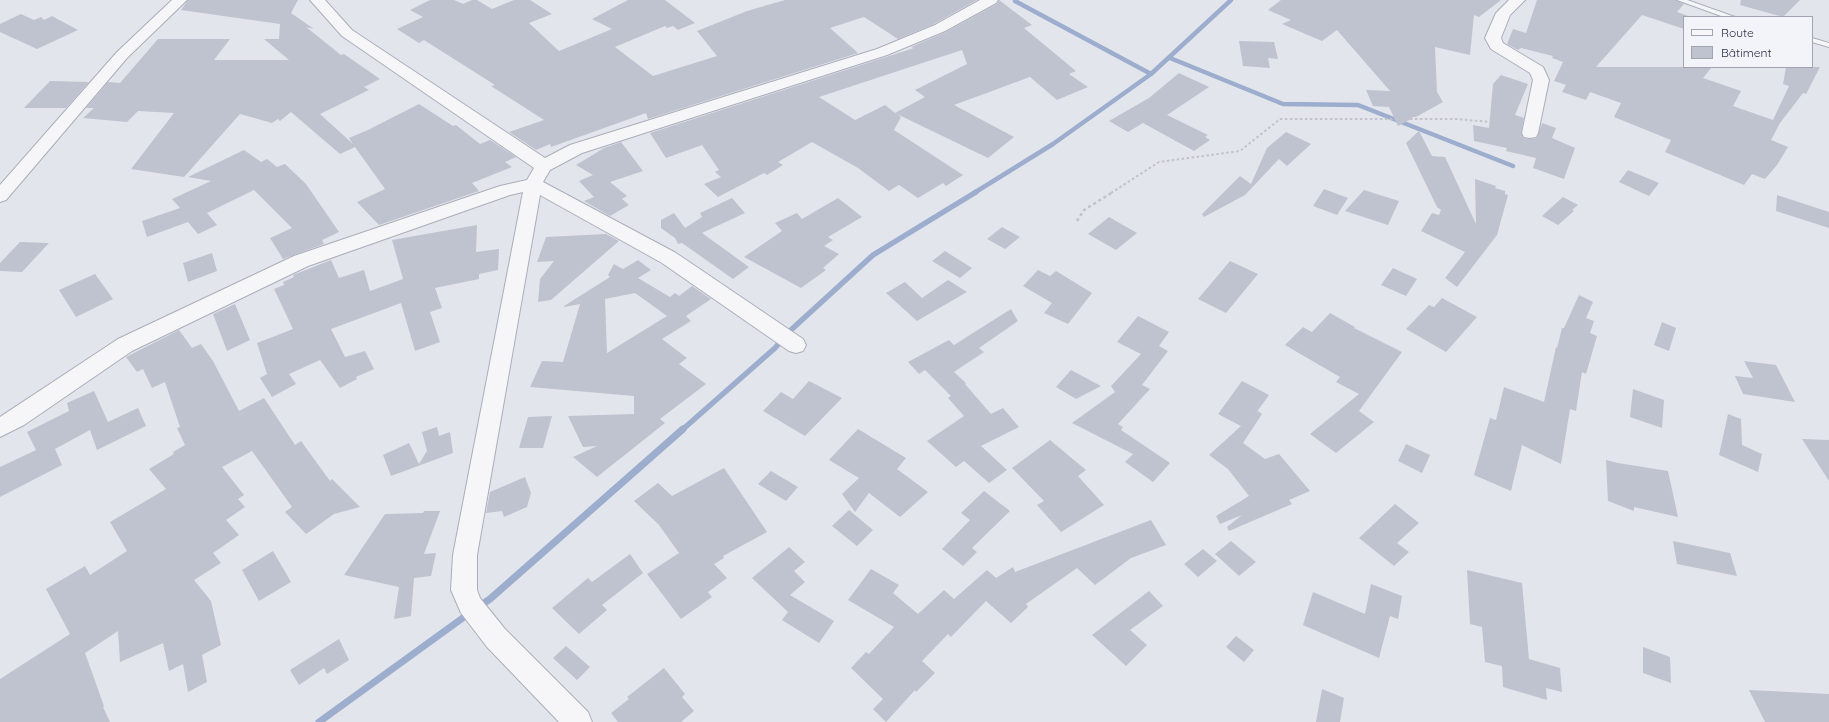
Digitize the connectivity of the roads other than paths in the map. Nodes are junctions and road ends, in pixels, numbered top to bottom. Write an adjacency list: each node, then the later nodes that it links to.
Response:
1 (180, 0): 12 (street)
2 (317, 0): 10 (street)
3 (991, 0): 10 (street)
4 (1518, 0): 9 (street)
5 (1680, 0): 6 (lane)
6 (1728, 16)
7 (1813, 40): 8 (lane)
8 (1829, 45)
9 (1530, 133)
10 (544, 166): 11 (street)
11 (533, 184): 13 (street); 14 (street); 15 (street)
12 (0, 196)
13 (788, 339)
14 (0, 428)
15 (578, 722)

